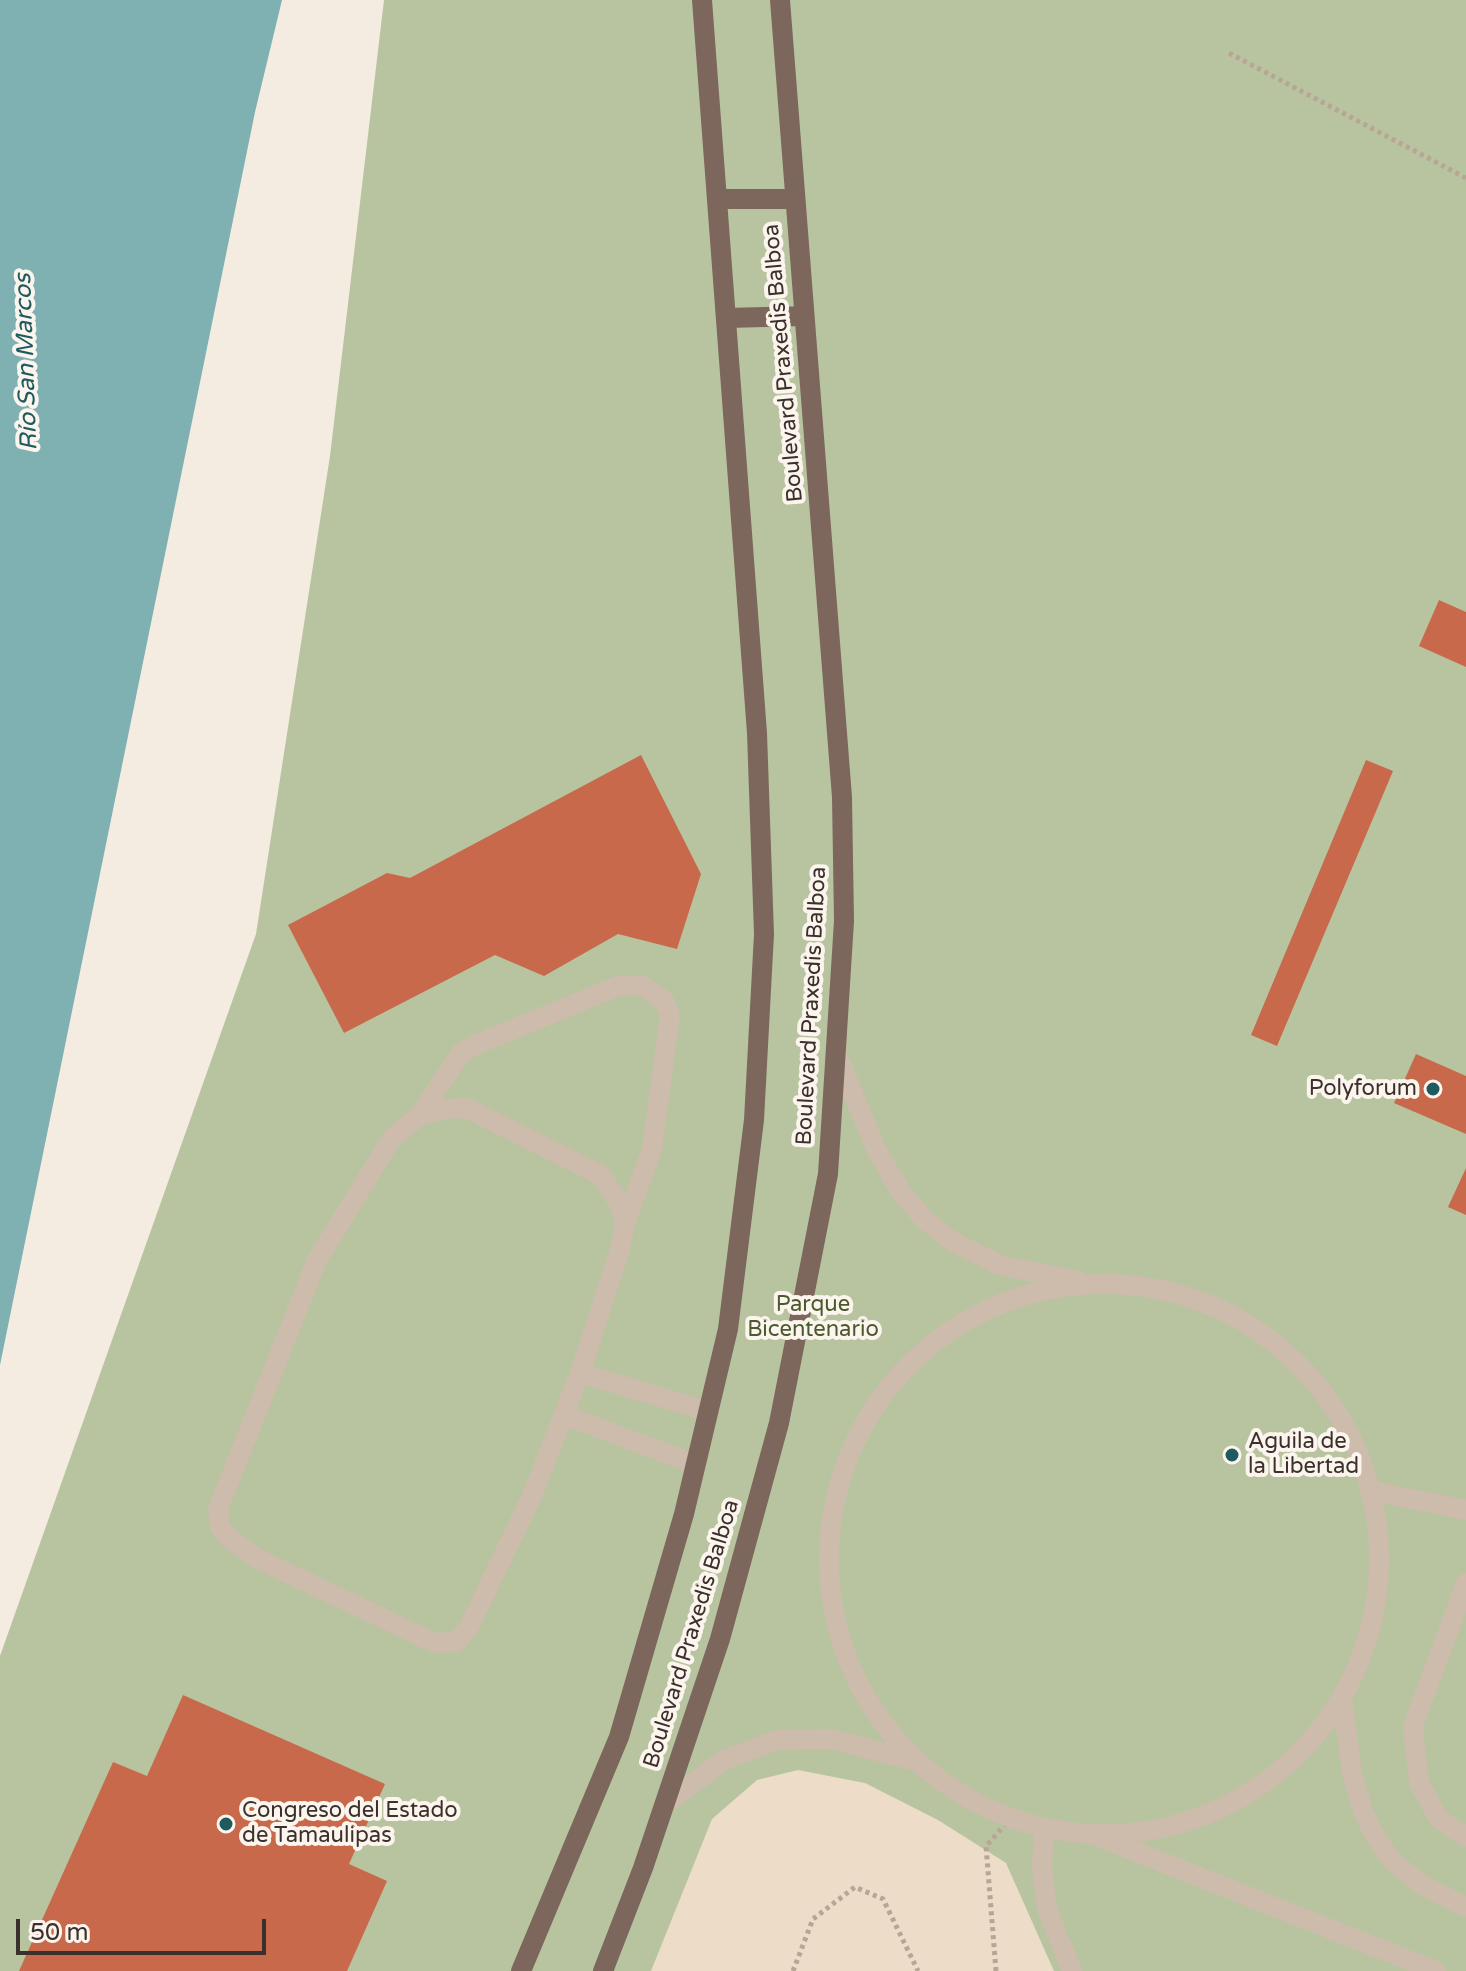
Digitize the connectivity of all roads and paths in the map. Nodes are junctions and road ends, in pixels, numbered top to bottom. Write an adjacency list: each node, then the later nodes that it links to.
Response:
1 (702, 0): 5 (main road, Boulevard Praxedis Balboa)
2 (780, 0): 6 (main road, Boulevard Praxedis Balboa)
3 (1229, 53): 4 (path)
4 (1466, 178)
5 (717, 199): 6 (main road); 8 (main road, Boulevard Praxedis Balboa)
6 (795, 199): 7 (main road, Boulevard Praxedis Balboa)
7 (804, 316): 8 (main road); 9 (main road, Boulevard Praxedis Balboa)
8 (726, 318): 14 (main road, Boulevard Praxedis Balboa)
9 (836, 1052): 12 (street); 22 (main road, Boulevard Praxedis Balboa)
10 (419, 1116): 11 (street); 11 (street); 15 (street)
11 (625, 1224): 13 (street)
12 (1095, 1284): 17 (street); 21 (street)
13 (580, 1373): 14 (street); 15 (street)
14 (707, 1411): 16 (main road, Boulevard Praxedis Balboa)
15 (564, 1415): 16 (street)
16 (695, 1464): 28 (main road, Boulevard Praxedis Balboa)
17 (1372, 1491): 18 (street); 20 (street)
18 (1466, 1510)
19 (1466, 1583): 26 (street)
20 (1342, 1697): 25 (street); 27 (street)
21 (917, 1761): 22 (street); 23 (street)
22 (665, 1804): 29 (main road, Boulevard Praxedis Balboa)
23 (1011, 1818): 24 (street); 32 (path)
24 (1044, 1827): 25 (street); 33 (street)
25 (1091, 1834): 34 (street)
26 (1466, 1837)
27 (1466, 1907)
28 (521, 1971)
29 (603, 1971)
30 (793, 1971): 31 (path)
31 (918, 1971)
32 (996, 1971)
33 (1072, 1971)
34 (1436, 1971)

